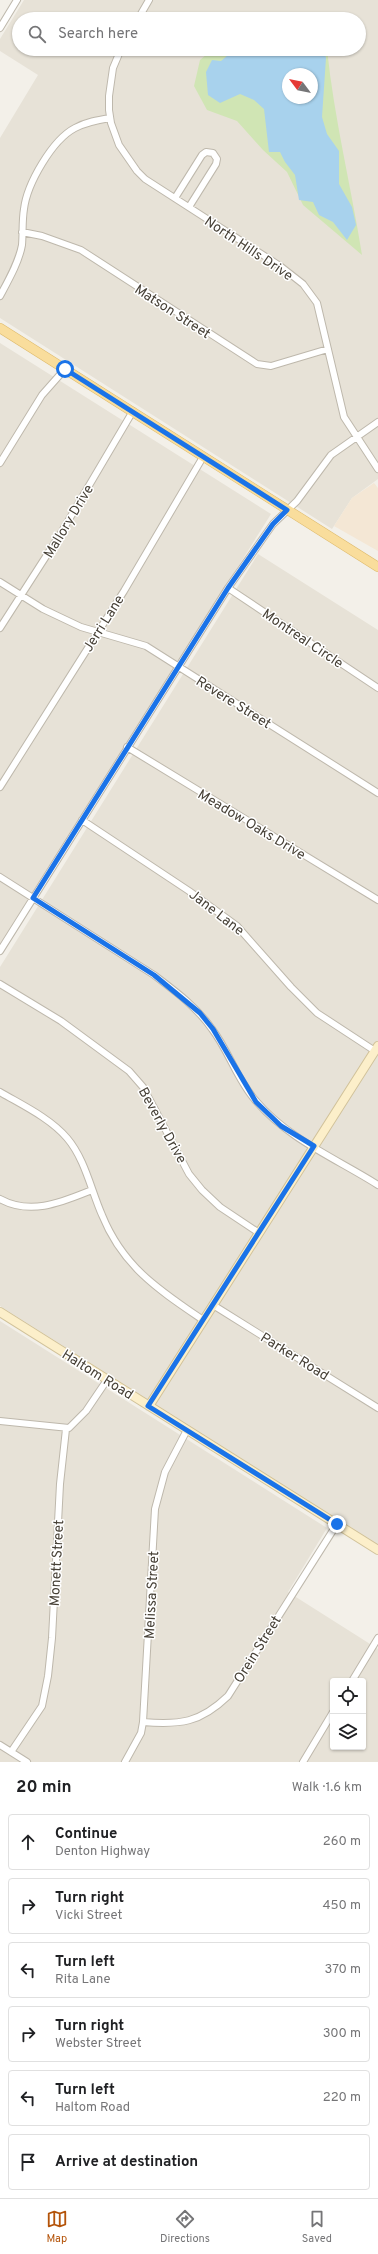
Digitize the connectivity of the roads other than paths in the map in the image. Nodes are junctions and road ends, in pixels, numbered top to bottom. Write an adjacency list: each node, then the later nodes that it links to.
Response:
1 (17, 0): 4 (street)
2 (149, 0): 3 (street)
3 (142, 12)
4 (0, 28)
5 (119, 56): 6 (street, North Hills Drive)
6 (110, 118): 7 (street, North Hills Drive); 9 (street)
7 (175, 198): 8 (street, North Hills Drive); 8 (street)
8 (189, 207): 12 (street, North Hills Drive)
9 (22, 232): 10 (street); 12 (street, Matson Street)
10 (0, 296)
11 (0, 328): 13 (main road)
12 (328, 349): 16 (street, North Hills Drive)
13 (65, 369): 14 (main road); 18 (street)
14 (133, 411): 17 (main road); 24 (street, Mallory Drive)
15 (378, 422): 16 (street)
16 (356, 437): 19 (street, North Hills Drive); 20 (street)
17 (203, 457): 20 (main road); 26 (street, Jerri Lane)
18 (0, 463)
19 (378, 469)
20 (287, 510): 21 (main road); 23 (street)
21 (378, 567)
22 (0, 582): 24 (street, Revere Street)
23 (228, 588): 27 (street); 28 (street, Montreal Circle)
24 (22, 596): 25 (street, Mallory Drive); 26 (street, Revere Street)
25 (0, 628)
26 (98, 632): 27 (street, Revere Street); 30 (street, Jerri Lane)
27 (179, 667): 29 (street); 31 (street, Revere Street)
28 (378, 688)
29 (127, 747): 32 (street); 35 (street, Meadow Oaks Drive)
30 (0, 787)
31 (378, 793)
32 (82, 820): 34 (street); 38 (street, Jane Lane)
33 (0, 877): 34 (street)
34 (33, 898): 36 (street); 40 (street)
35 (378, 900)
36 (0, 951)
37 (0, 984): 44 (street, Beverly Drive)
38 (376, 1048): 40 (main road)
39 (0, 1092): 42 (street)
40 (314, 1146): 41 (street); 44 (main road)
41 (378, 1185)
42 (92, 1190): 43 (street); 47 (street)
43 (0, 1199)
44 (259, 1233): 45 (main road)
45 (213, 1305): 47 (main road); 50 (street, Parker Road)
46 (0, 1312): 48 (main road, Haltom Road)
47 (203, 1320): 49 (main road)
48 (107, 1380): 49 (main road, Haltom Road); 52 (street)
49 (148, 1406): 53 (main road, Haltom Road)
50 (378, 1408)
51 (0, 1421): 52 (street)
52 (66, 1428): 61 (street, Monett Street)
53 (187, 1430): 54 (main road, Haltom Road); 59 (street, Melissa Street)
54 (337, 1524): 55 (main road, Haltom Road); 59 (street, Orein Street)
55 (378, 1550)
56 (378, 1638): 57 (street)
57 (354, 1678)
58 (332, 1714): 64 (street)
59 (143, 1722): 63 (street, Melissa Street)
60 (0, 1745): 61 (street)
61 (11, 1752): 62 (street)
62 (27, 1762)
63 (125, 1762)
64 (303, 1762)

